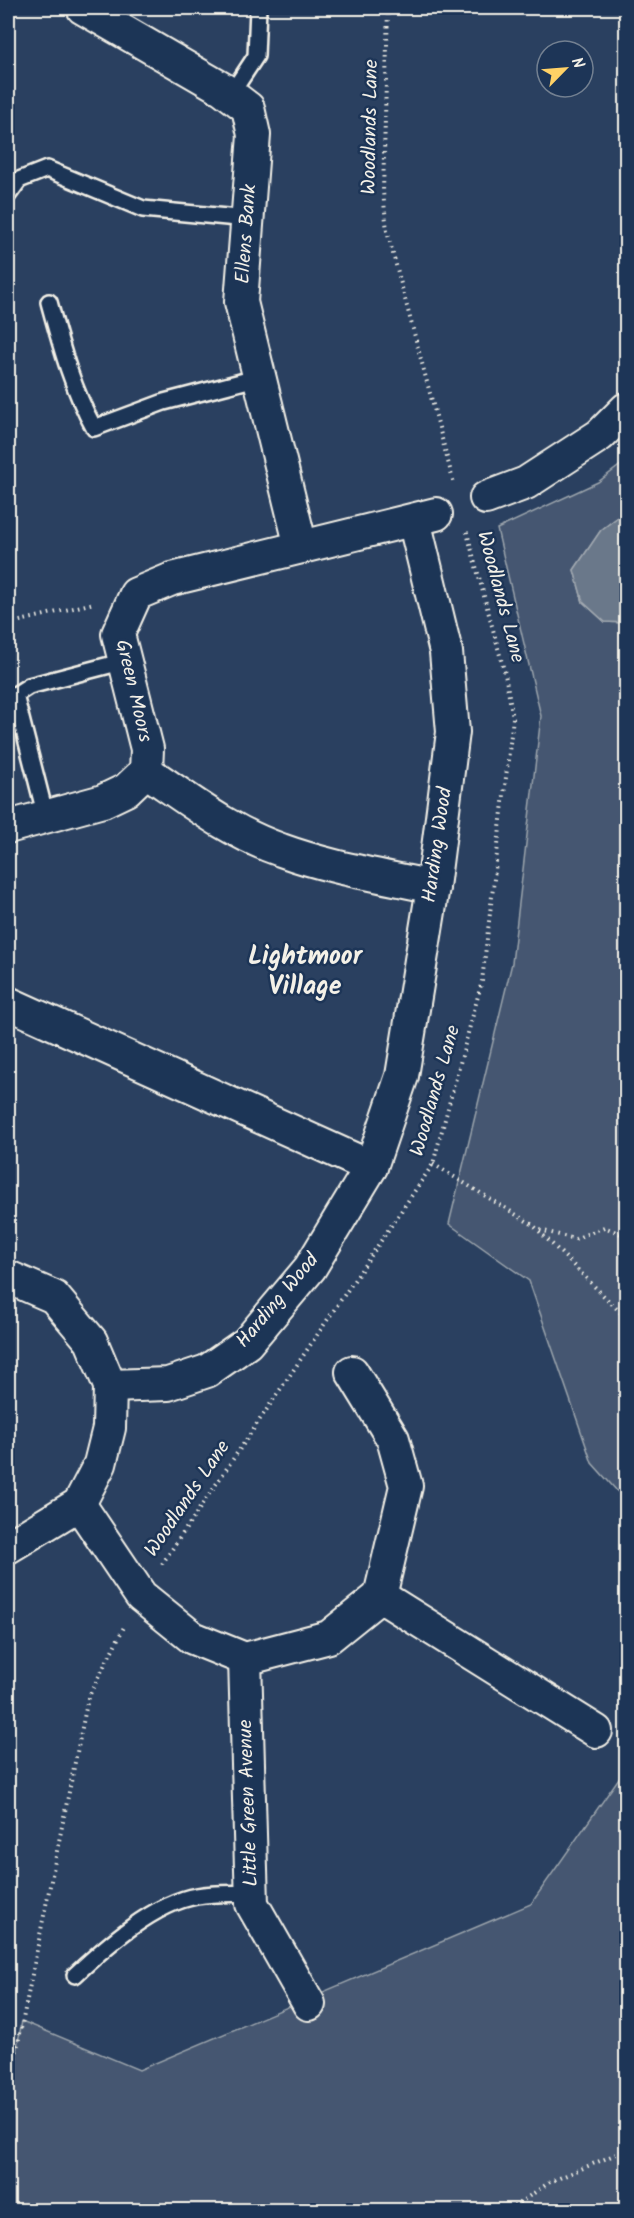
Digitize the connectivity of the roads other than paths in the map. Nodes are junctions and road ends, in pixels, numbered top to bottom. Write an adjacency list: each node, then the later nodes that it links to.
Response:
1 (82, 8): 3 (street, Ellens Bank)
2 (258, 8): 3 (lane)
3 (231, 94): 5 (street, Ellens Bank)
4 (8, 195): 5 (lane)
5 (248, 219): 7 (street, Ellens Bank)
6 (49, 302): 7 (lane)
7 (260, 378): 10 (street, Ellens Bank)
8 (627, 409): 9 (street)
9 (452, 509): 10 (street); 15 (street, Harding Wood)
10 (301, 547): 11 (street, Green Moors)
11 (125, 661): 12 (street, Green Moors); 13 (lane)
12 (146, 771): 13 (street, Green Moors); 15 (street)
13 (46, 817): 14 (street, Green Moors)
14 (8, 827)
15 (433, 887): 17 (street, Harding Wood)
16 (8, 1003): 17 (street)
17 (371, 1167): 20 (street, Harding Wood)
18 (8, 1278): 20 (street)
19 (352, 1372): 23 (street)
20 (110, 1386): 21 (street)
21 (79, 1504): 22 (street); 24 (street)
22 (8, 1547)
23 (380, 1596): 24 (street); 25 (street)
24 (244, 1659): 26 (street, Little Green Avenue)
25 (596, 1731)
26 (252, 1893): 27 (lane); 28 (street, Little Green Avenue)
27 (75, 1975)
28 (309, 2004)

